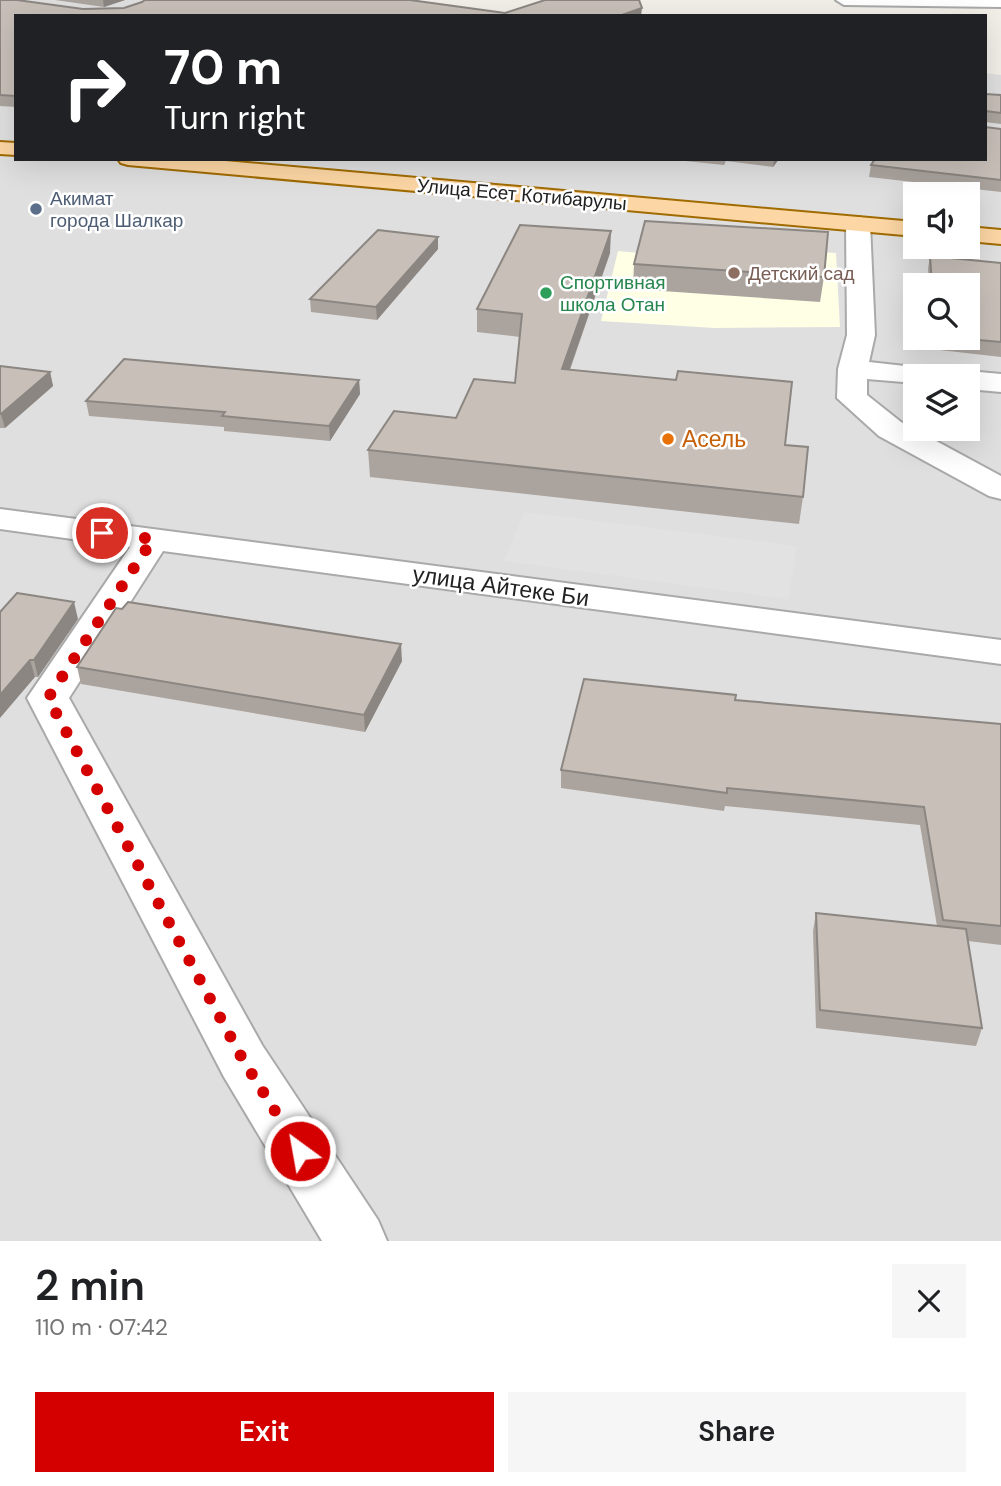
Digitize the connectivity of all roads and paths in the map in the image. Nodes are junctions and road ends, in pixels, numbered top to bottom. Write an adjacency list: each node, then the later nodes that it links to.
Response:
1 (844, 0): 2 (street)
2 (1001, 2)
3 (150, 161): 4 (main road, Улица Есет Котибарулы)
4 (858, 224): 5 (main road, Улица Есет Котибарулы); 8 (street)
5 (903, 228)
6 (980, 235): 7 (main road)
7 (1001, 237)
8 (853, 369): 9 (street); 12 (street)
9 (903, 373)
10 (980, 381): 11 (street)
11 (1001, 383)
12 (1001, 489)
13 (0, 519): 14 (street, улица Айтеке Би)
14 (153, 539): 15 (street, улица Айтеке Би); 16 (street)
15 (1001, 652)
16 (356, 1241)

